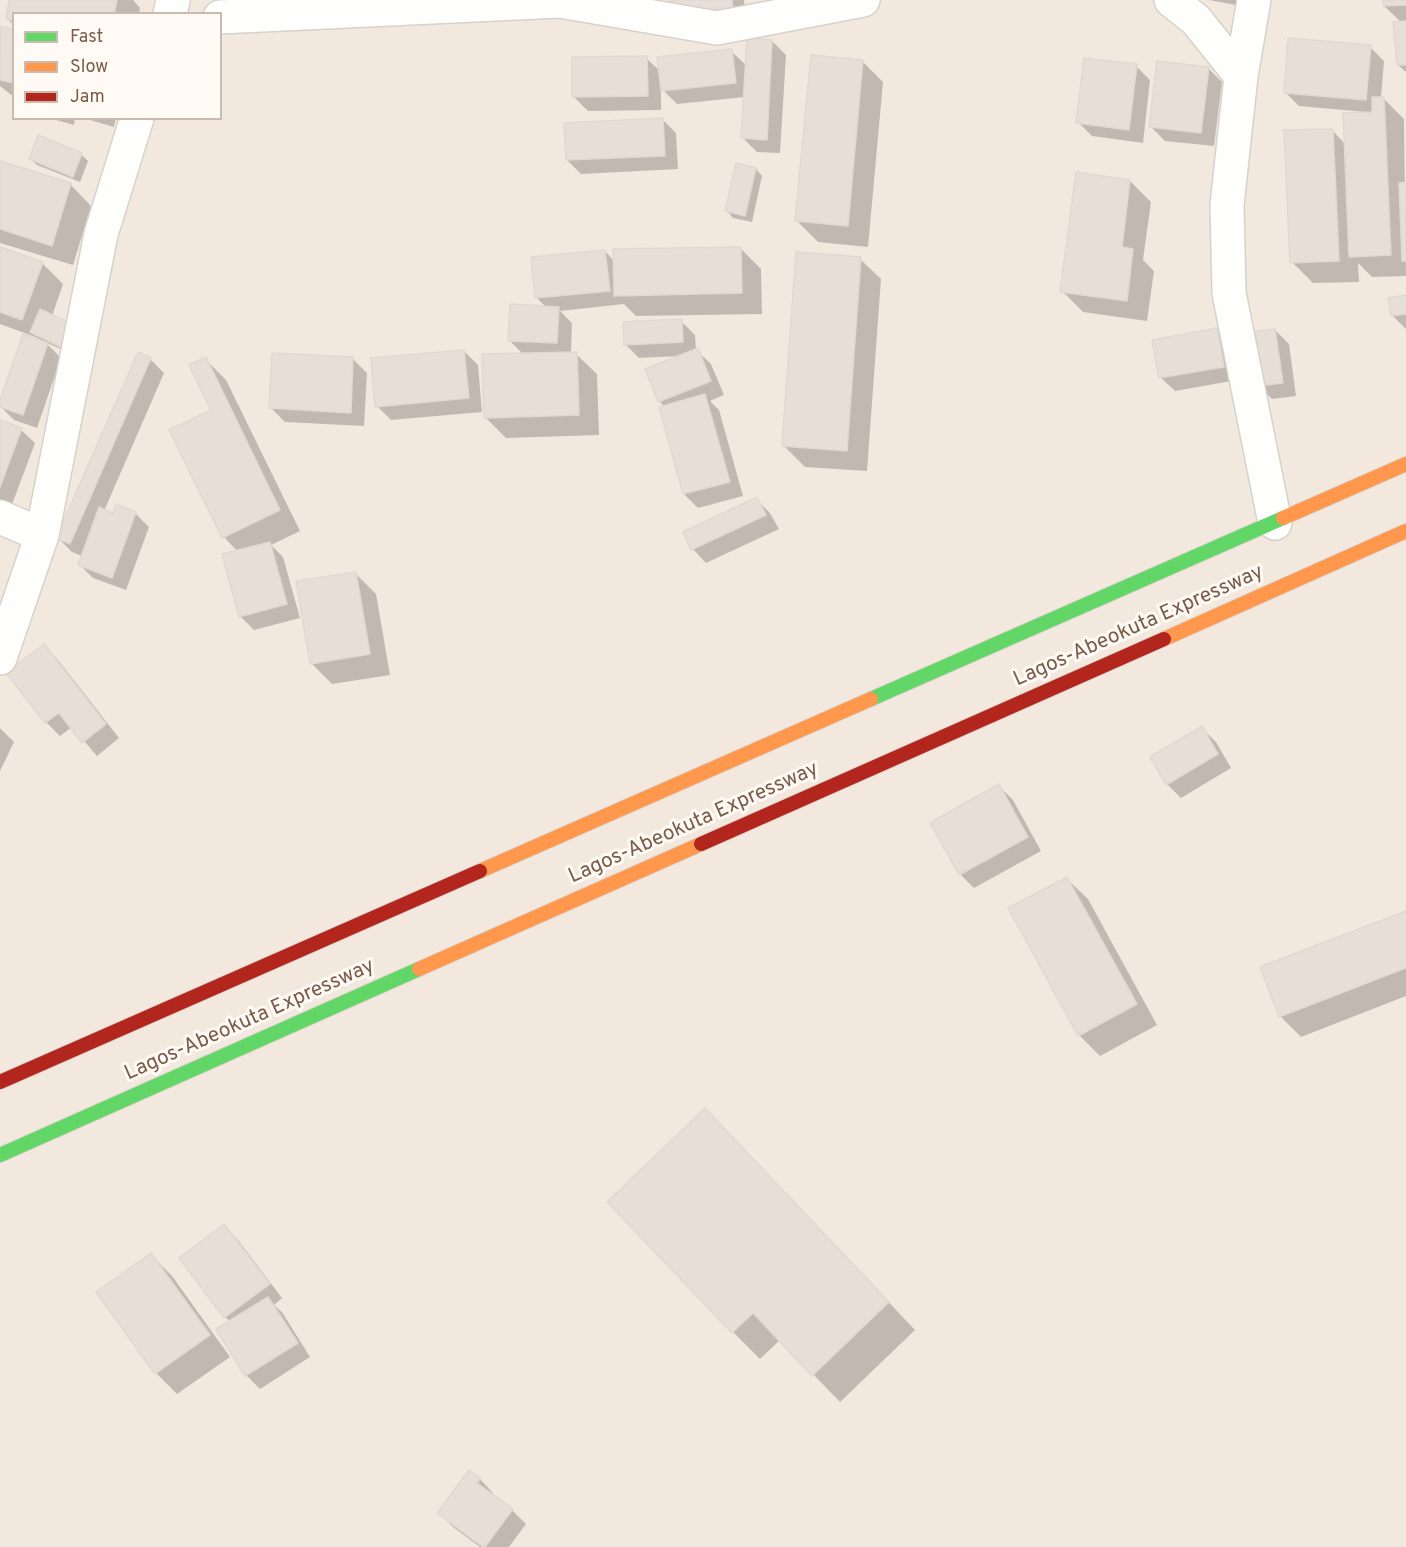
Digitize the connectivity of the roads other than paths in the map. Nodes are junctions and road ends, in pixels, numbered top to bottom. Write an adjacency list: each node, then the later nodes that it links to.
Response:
1 (863, 0): 4 (street)
2 (1171, 0): 5 (street)
3 (1254, 0): 5 (street)
4 (222, 17)
5 (1241, 76): 9 (street)
6 (136, 120): 11 (street)
7 (1406, 464): 9 (highway, Lagos-Abeokuta Expressway)
8 (0, 517): 11 (street)
9 (1275, 523): 13 (highway, Lagos-Abeokuta Expressway)
10 (1406, 531): 14 (highway, Lagos-Abeokuta Expressway)
11 (42, 535): 12 (street)
12 (0, 658)
13 (0, 1082)
14 (0, 1155)

